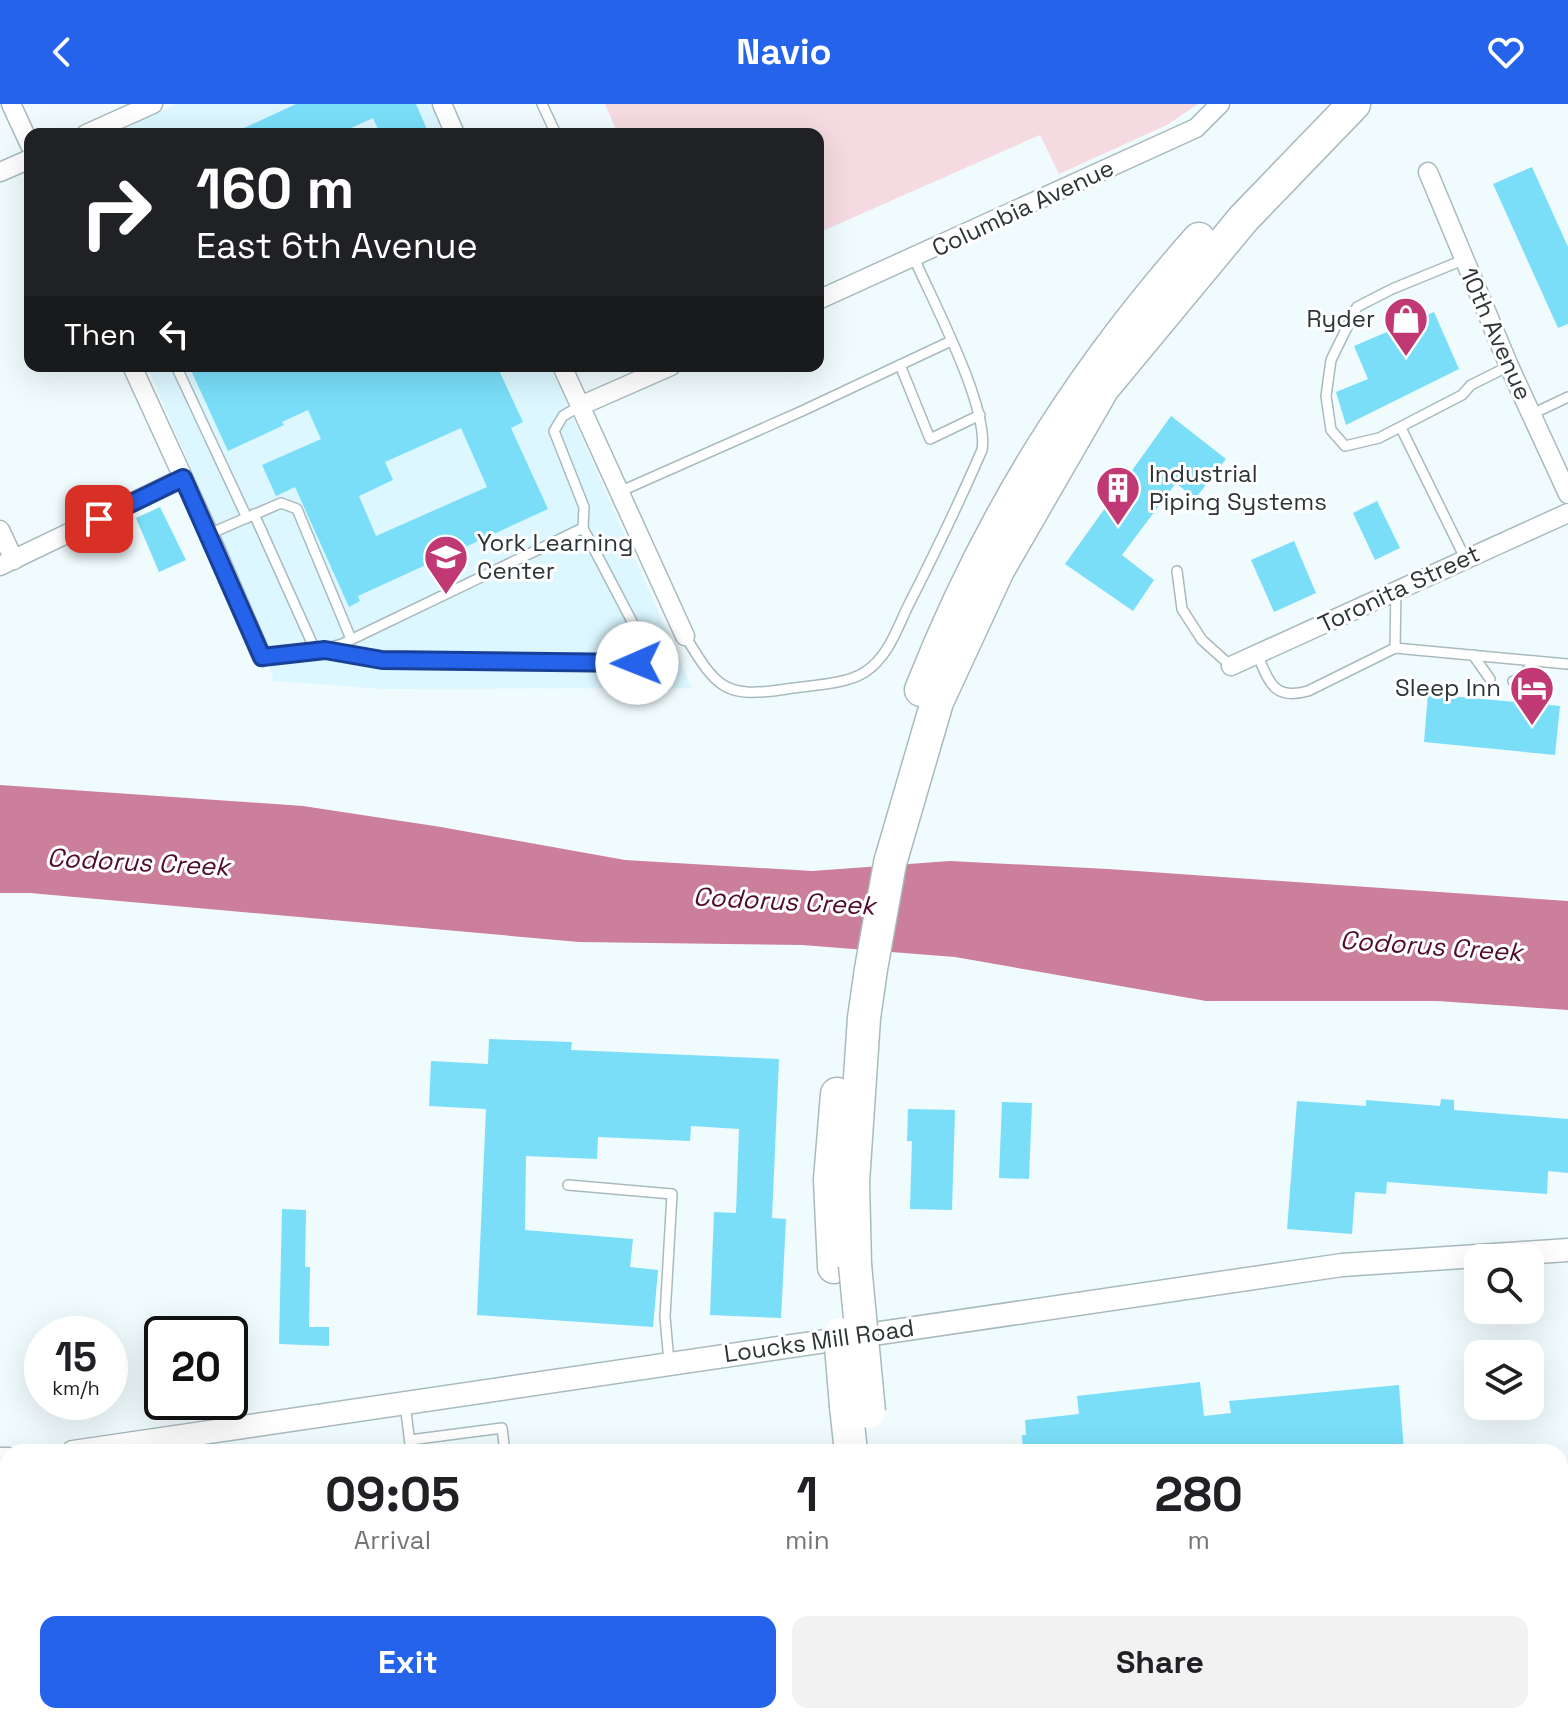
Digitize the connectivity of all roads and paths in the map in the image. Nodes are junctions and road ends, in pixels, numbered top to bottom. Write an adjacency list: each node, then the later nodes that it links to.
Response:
1 (11, 104): 12 (street)
2 (153, 104): 8 (street)
3 (442, 104): 10 (street)
4 (542, 104): 11 (lane)
5 (1220, 104): 16 (street, Columbia Avenue)
6 (1327, 104): 55 (highway)
7 (1354, 104): 55 (highway)
8 (121, 110): 9 (street)
9 (95, 128)
10 (452, 128)
11 (553, 128)
12 (24, 132)
13 (24, 162): 14 (street)
14 (0, 172)
15 (1428, 172): 17 (street, 10th Avenue)
16 (914, 258): 18 (street, Columbia Avenue); 19 (lane)
17 (1463, 260): 21 (street, 10th Avenue); 30 (lane)
18 (824, 297)
19 (951, 341): 20 (lane); 29 (lane)
20 (900, 365): 29 (lane); 32 (lane)
21 (1509, 366): 28 (street, 10th Avenue); 30 (lane)
22 (135, 372): 31 (street)
23 (179, 372): 35 (lane)
24 (565, 372): 27 (street)
25 (654, 372): 27 (street)
26 (1568, 397): 28 (lane)
27 (580, 406): 32 (street); 36 (lane)
28 (1532, 414): 33 (street, 10th Avenue)
29 (980, 415): 43 (lane)
30 (1401, 428): 39 (lane)
31 (183, 478): 38 (street); 40 (street)
32 (619, 492): 43 (street)
33 (1568, 494)
34 (1568, 513): 39 (street, Toronita Street)
35 (250, 516): 38 (lane); 44 (lane); 46 (lane)
36 (583, 528): 44 (lane); 46 (lane)
37 (0, 530): 40 (street)
38 (209, 534): 49 (street)
39 (1465, 558): 42 (street, Toronita Street)
40 (7, 563)
41 (1177, 571): 52 (lane)
42 (1396, 591): 45 (lane); 47 (street, Toronita Street)
43 (685, 636)
44 (351, 639): 46 (lane)
45 (1395, 648): 47 (lane); 48 (lane)
46 (321, 651): 49 (lane)
47 (1257, 654): 52 (street, Toronita Street)
48 (1473, 655): 50 (lane); 53 (lane)
49 (262, 657)
50 (1534, 661): 51 (lane); 54 (lane)
51 (1567, 664)
52 (1231, 666)
53 (1490, 679)
54 (1513, 681)
55 (928, 698): 60 (highway, bridge)
56 (568, 1185): 58 (lane)
57 (1568, 1250): 58 (street, Loucks Mill Road)
58 (669, 1362): 59 (street, Loucks Mill Road)
59 (405, 1403): 61 (lane); 62 (street, Loucks Mill Road)
60 (858, 1409): 65 (highway); 66 (highway)
61 (410, 1440): 63 (lane); 64 (lane)
62 (186, 1444)
63 (410, 1444)
64 (504, 1444)
65 (852, 1444)
66 (869, 1444)

